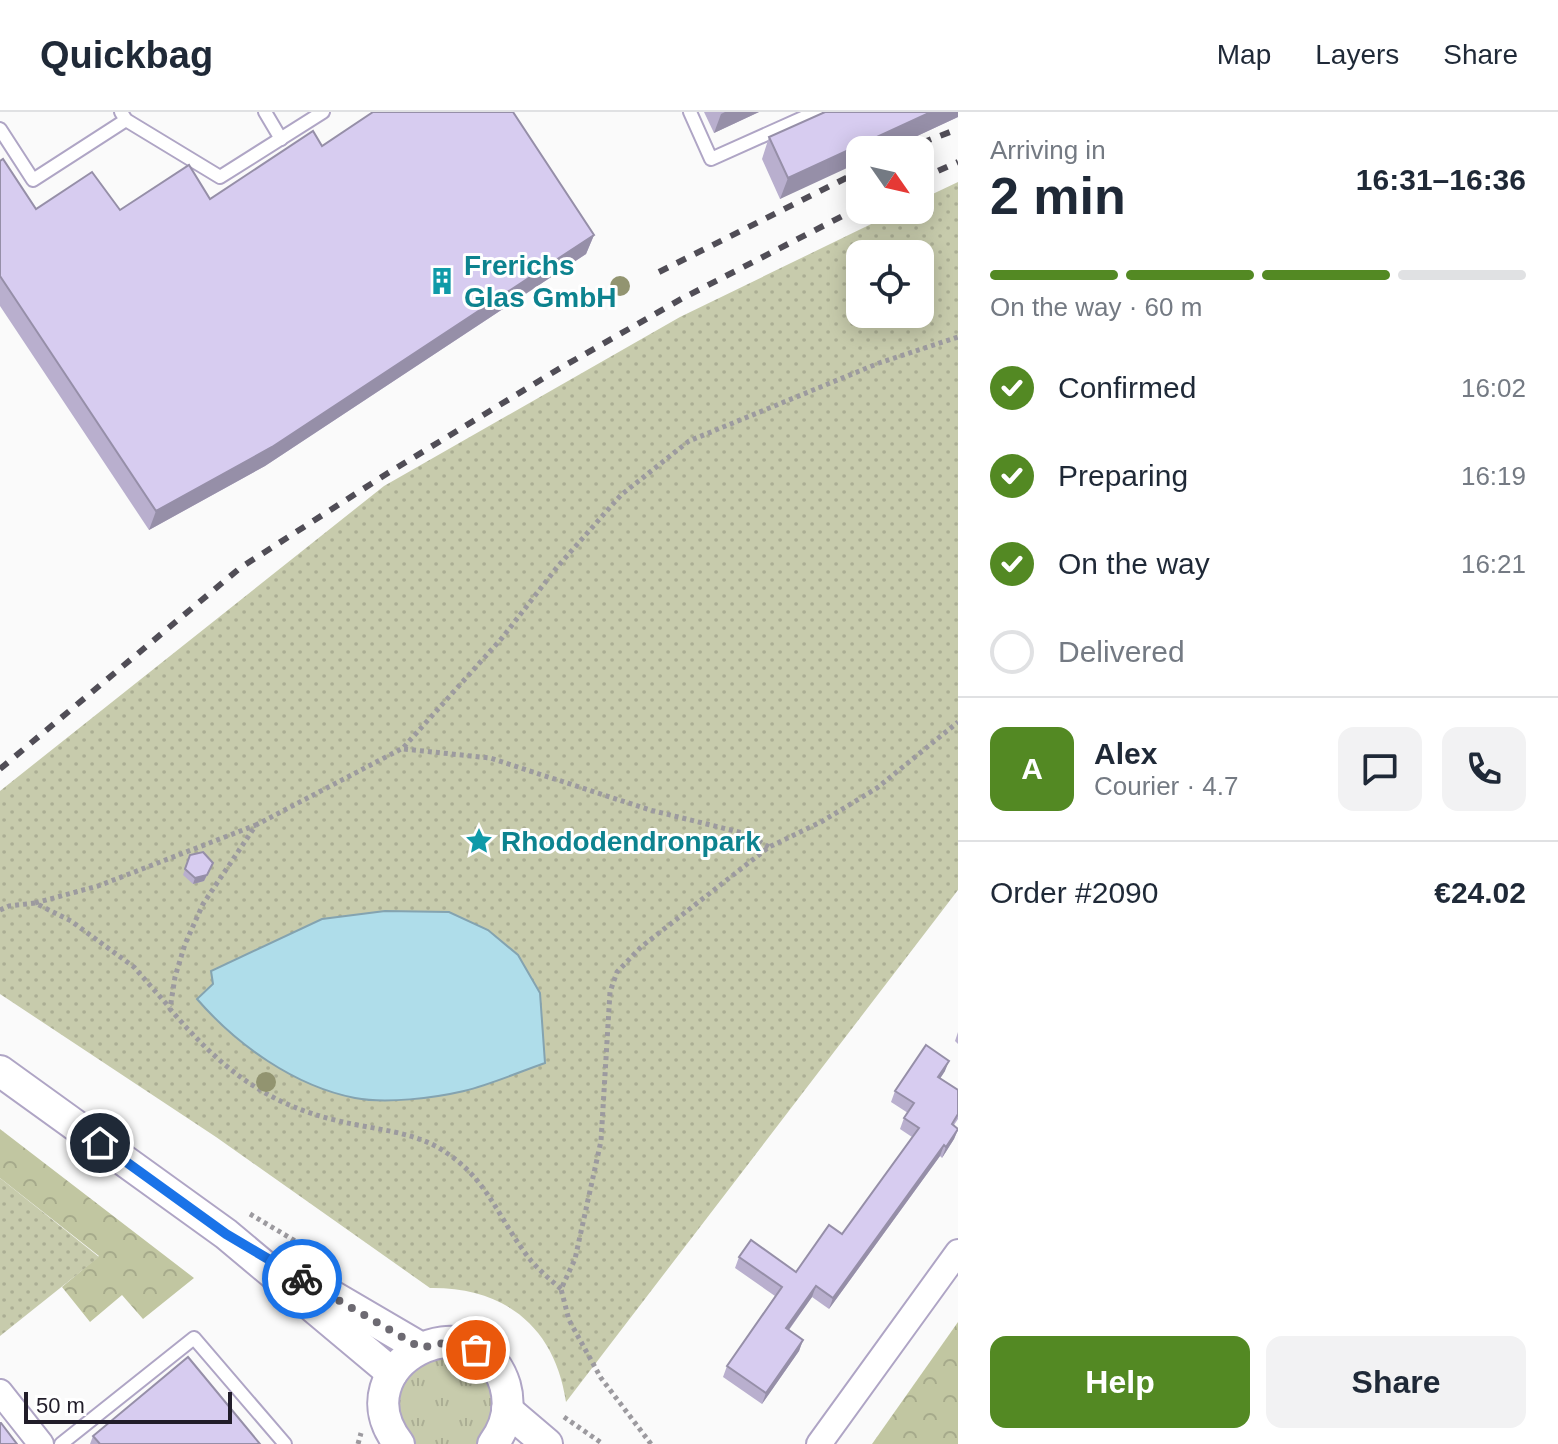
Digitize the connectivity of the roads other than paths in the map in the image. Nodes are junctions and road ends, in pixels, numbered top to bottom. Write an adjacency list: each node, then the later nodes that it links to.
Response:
1 (265, 112): 7 (lane)
2 (323, 112): 7 (lane)
3 (690, 112): 4 (lane)
4 (816, 112)
5 (123, 116): 6 (lane); 7 (lane)
6 (0, 129)
7 (281, 139)
8 (0, 1071): 9 (street)
9 (226, 1234): 11 (street); 12 (street)
10 (958, 1252): 21 (street)
11 (421, 1348): 12 (street); 14 (street)
12 (392, 1373): 15 (street)
13 (0, 1392): 16 (street)
14 (507, 1410): 19 (street); 20 (street)
15 (394, 1442)
16 (41, 1444)
17 (61, 1444): 18 (lane)
18 (285, 1444)
19 (493, 1444)
20 (547, 1444)
21 (819, 1444)

